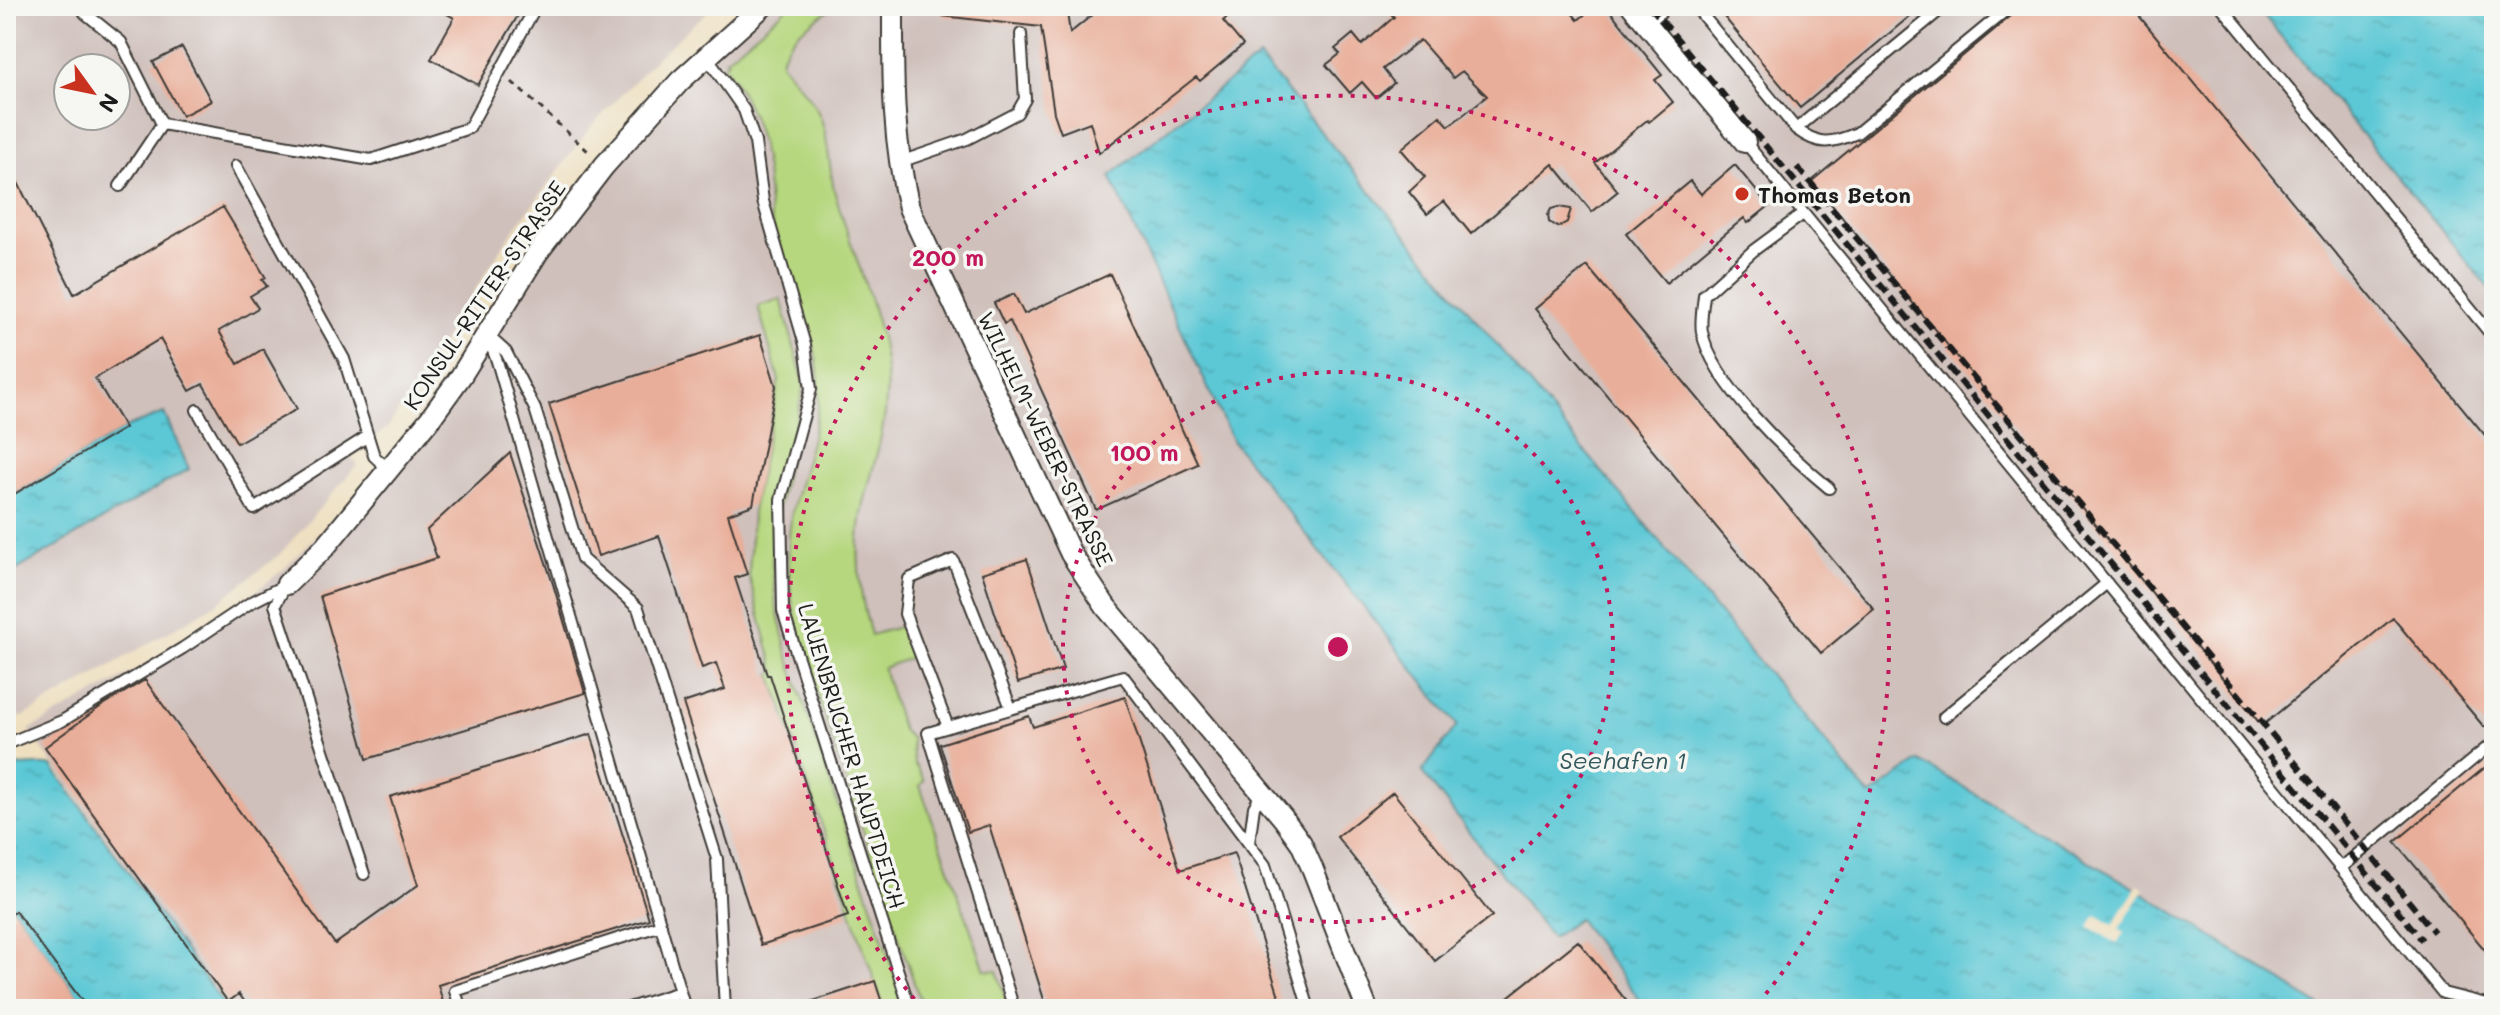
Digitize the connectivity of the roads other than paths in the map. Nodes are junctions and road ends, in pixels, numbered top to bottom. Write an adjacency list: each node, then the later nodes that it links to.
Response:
1 (81, 6): 14 (lane)
2 (536, 6): 14 (lane)
3 (763, 6): 13 (street, KONSUL-RITTER-STRASSE)
4 (893, 6): 17 (street, WILHELM-WEBER-STRASSE)
5 (1632, 6): 11 (street)
6 (1668, 6): 11 (lane)
7 (1695, 6): 15 (lane)
8 (1945, 6): 15 (lane)
9 (2011, 6): 15 (lane)
10 (2221, 6): 22 (lane)
11 (1647, 24): 16 (street)
12 (1021, 34): 17 (lane)
13 (706, 56): 21 (street, KONSUL-RITTER-STRASSE); 45 (lane, LAUENBRUCHER HAUPTDEICH)
14 (162, 124): 19 (lane)
15 (1796, 129)
16 (1745, 142): 20 (lane)
17 (898, 162): 34 (street, WILHELM-WEBER-STRASSE)
18 (236, 166): 24 (lane)
19 (120, 186)
20 (1803, 214): 26 (lane); 27 (lane)
21 (487, 335): 25 (street, KONSUL-RITTER-STRASSE); 38 (lane); 44 (lane)
22 (2494, 338)
23 (197, 410): 24 (lane)
24 (368, 436): 25 (lane)
25 (390, 471): 28 (street, KONSUL-RITTER-STRASSE)
26 (1829, 488)
27 (2107, 583): 30 (lane); 36 (lane)
28 (287, 584): 33 (lane); 37 (lane)
29 (1011, 708): 31 (lane); 31 (lane); 35 (lane)
30 (1944, 717)
31 (948, 727): 46 (lane)
32 (2494, 742): 36 (lane)
33 (6, 744)
34 (1262, 793): 35 (lane); 48 (street, WILHELM-WEBER-STRASSE)
35 (1249, 843): 47 (lane)
36 (2341, 868): 40 (lane)
37 (364, 874)
38 (661, 925): 39 (lane); 41 (lane)
39 (680, 992): 42 (lane); 43 (lane)
40 (2494, 1006)
41 (461, 1009)
42 (626, 1009)
43 (685, 1009)
44 (725, 1009)
45 (910, 1009)
46 (1014, 1009)
47 (1309, 1009)
48 (1367, 1009)

